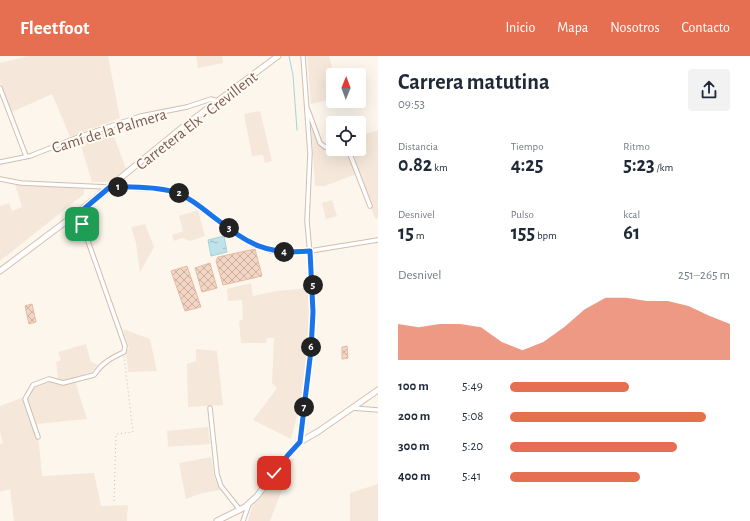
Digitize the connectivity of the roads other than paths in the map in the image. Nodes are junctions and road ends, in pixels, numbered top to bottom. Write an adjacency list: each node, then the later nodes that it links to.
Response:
1 (303, 56): 5 (street)
2 (277, 57): 4 (street, Carretera Elx - Crevillent)
3 (0, 88): 7 (street)
4 (218, 101): 7 (street, Camí de la Palmera); 11 (street, Carretera Elx - Crevillent)
5 (306, 106): 6 (street); 15 (street)
6 (326, 147)
7 (26, 156): 9 (street, Camí de la Palmera)
8 (351, 156): 12 (street)
9 (0, 162)
10 (0, 179): 11 (street)
11 (111, 186): 13 (street, Carretera Elx - Crevillent); 15 (street)
12 (370, 206)
13 (78, 214): 16 (street, Carretera Elx - Crevillent); 21 (street)
14 (378, 240): 15 (street)
15 (310, 251): 22 (street)
16 (0, 271)
17 (378, 390): 19 (street)
18 (210, 408): 24 (street)
19 (351, 408): 20 (street); 22 (street)
20 (378, 410)
21 (38, 437)
22 (300, 442): 23 (street)
23 (249, 503): 24 (street); 26 (street)
24 (240, 510): 25 (street)
25 (217, 521)
26 (243, 521)

